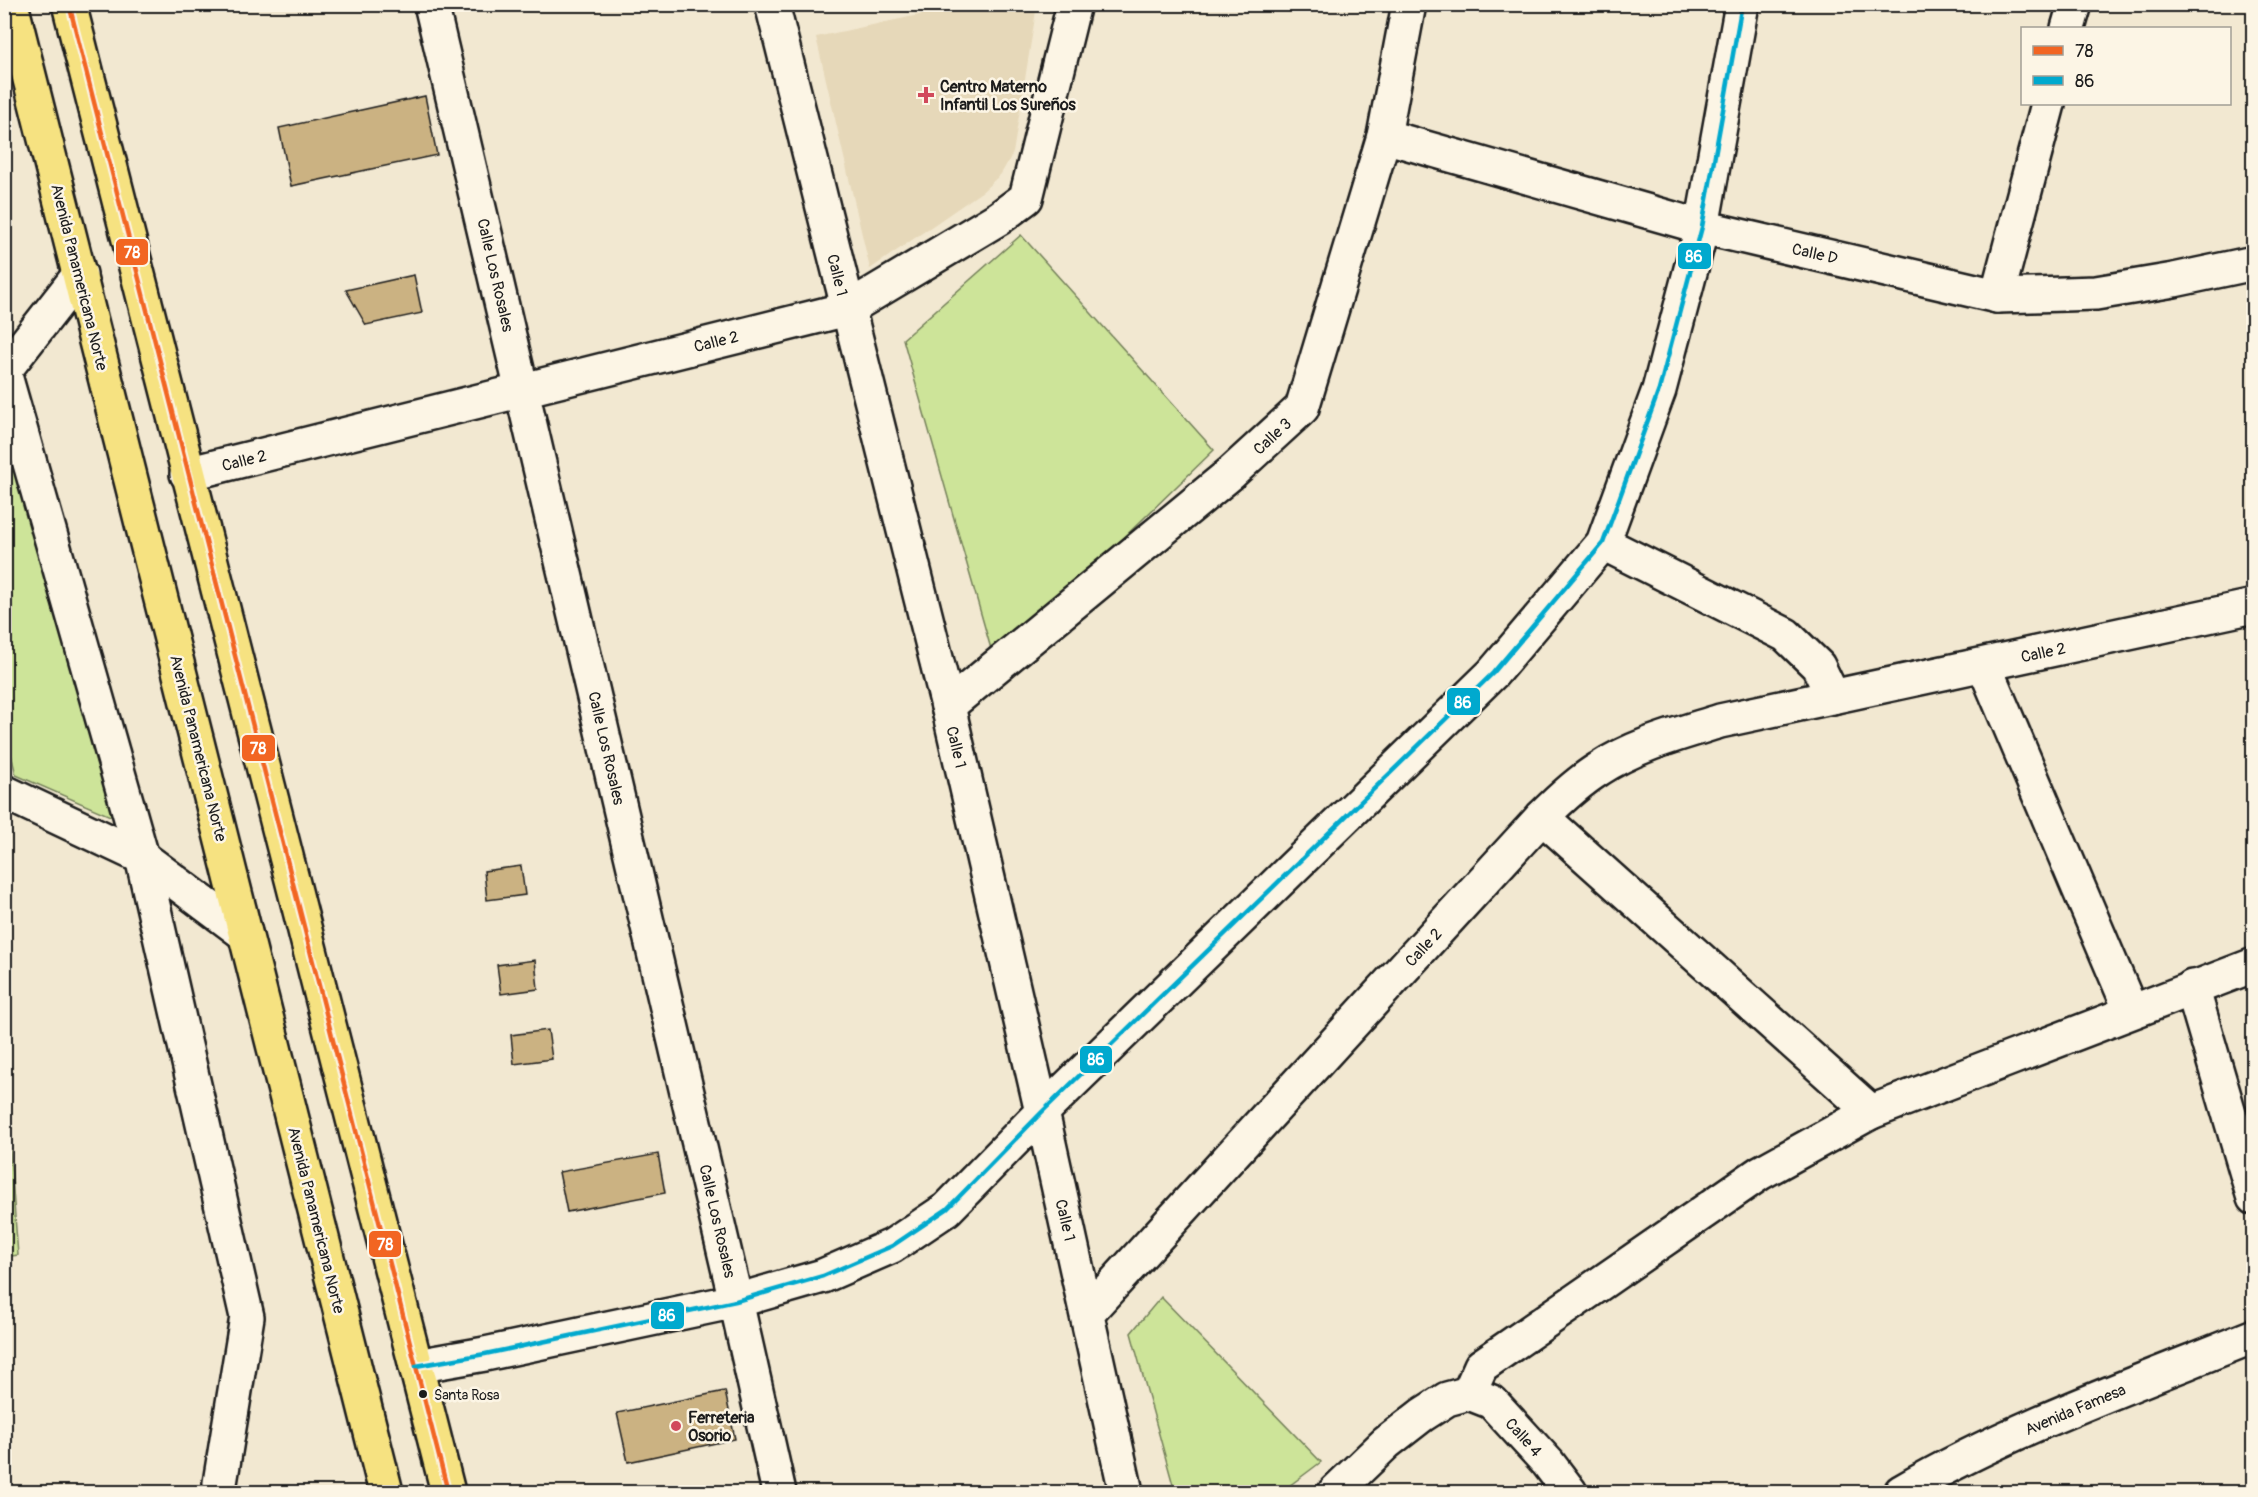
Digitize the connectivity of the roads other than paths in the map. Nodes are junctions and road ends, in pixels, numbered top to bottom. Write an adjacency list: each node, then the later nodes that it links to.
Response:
1 (11, 4): 14 (highway, Avenida Panamericana Norte)
2 (69, 4): 19 (highway)
3 (431, 4): 18 (street, Calle Los Rosales)
4 (772, 4): 16 (street, Calle 1)
5 (1074, 4): 16 (street, Calle 2)
6 (1409, 4): 11 (street, Calle 3)
7 (1742, 4): 12 (street)
8 (2075, 4): 9 (street)
9 (2068, 27)
10 (2048, 105): 15 (street)
11 (1384, 136): 12 (street, Calle D); 24 (street, Calle 3)
12 (1702, 227): 15 (street, Calle D); 20 (street)
13 (2253, 263): 15 (street, Calle D)
14 (80, 274): 17 (street); 28 (highway, Avenida Panamericana Norte)
15 (1996, 296)
16 (847, 309): 18 (street, Calle 2); 24 (street, Calle 1)
17 (4, 371): 27 (street)
18 (523, 390): 19 (street, Calle 2); 35 (street, Calle Los Rosales)
19 (187, 474): 38 (highway)
20 (1603, 543): 23 (street); 32 (street)
21 (2253, 606): 22 (street, Calle 2)
22 (1984, 664): 23 (street, Calle 2); 31 (street)
23 (1833, 697): 26 (street, Calle 2)
24 (948, 706): 32 (street, Calle 1)
25 (4, 792): 27 (street)
26 (1542, 817): 33 (street); 36 (street, Calle 2)
27 (142, 857): 28 (street); 40 (street)
28 (245, 934): 41 (highway, Avenida Panamericana Norte)
29 (2253, 965): 30 (street)
30 (2192, 987): 31 (street); 34 (street)
31 (2131, 1011): 33 (street)
32 (1042, 1112): 35 (street); 36 (street, Calle 1)
33 (1871, 1112): 39 (street)
34 (2253, 1198)
35 (736, 1301): 38 (street); 43 (street, Calle Los Rosales)
36 (1087, 1313): 44 (street, Calle 1)
37 (2253, 1336): 47 (street, Avenida Famesa)
38 (417, 1366): 42 (highway)
39 (1468, 1393): 45 (street); 46 (street, Calle 4)
40 (220, 1492)
41 (386, 1492)
42 (448, 1492)
43 (779, 1492)
44 (1126, 1492)
45 (1335, 1492)
46 (1570, 1492)
47 (1901, 1492)

